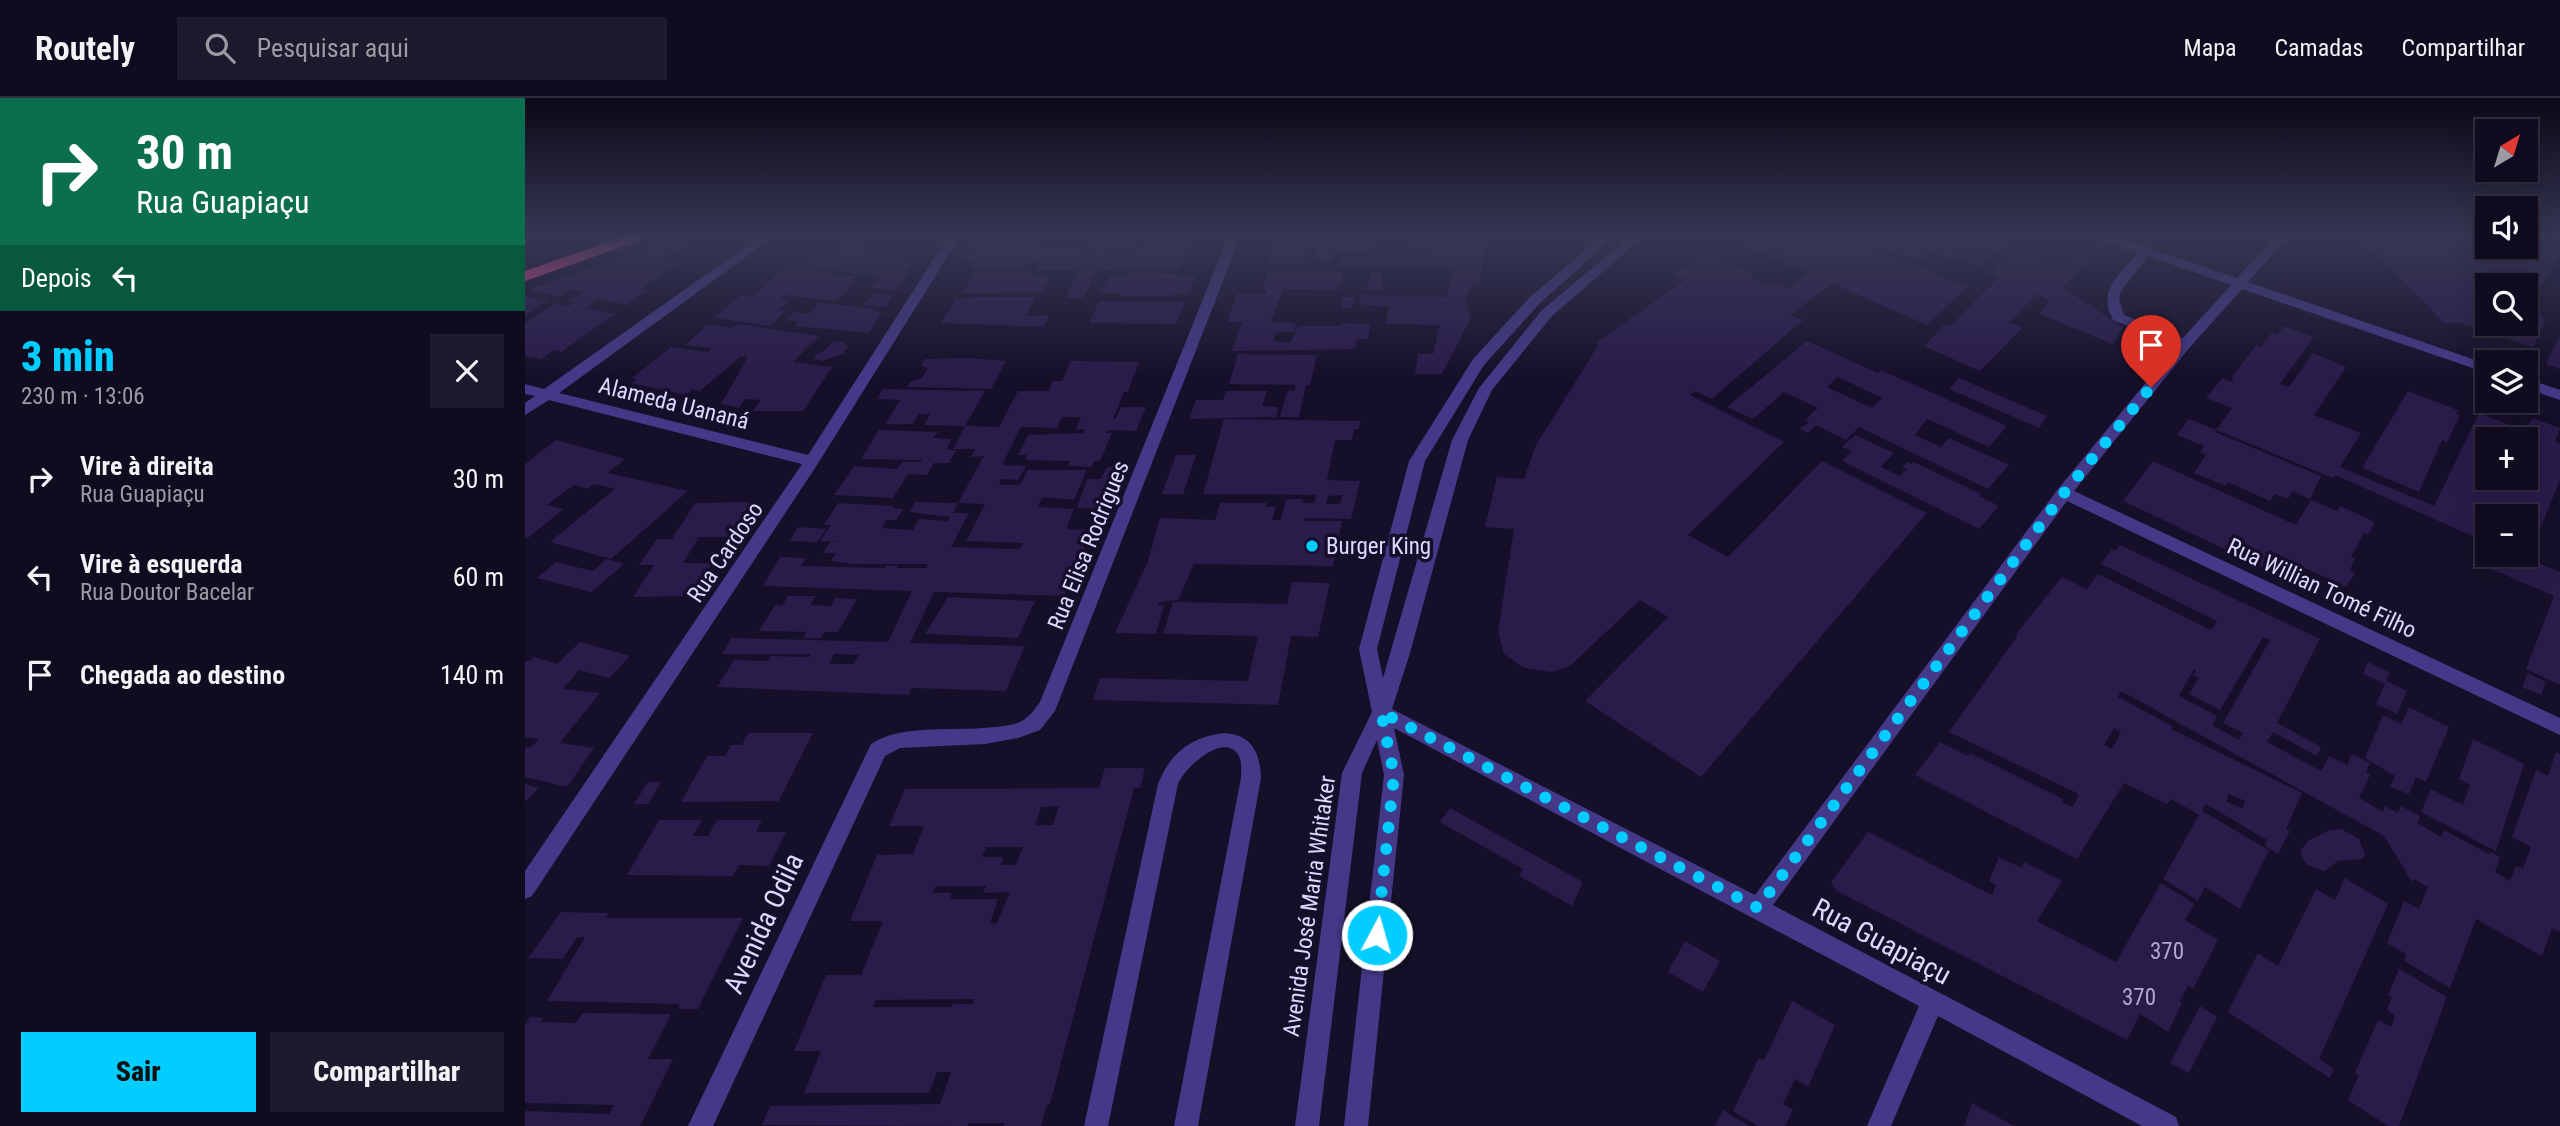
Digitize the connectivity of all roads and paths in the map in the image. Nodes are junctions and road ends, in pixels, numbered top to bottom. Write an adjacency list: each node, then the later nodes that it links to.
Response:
1 (702, 283): 13 (street)
2 (925, 283): 16 (street, Rua Cardoso)
3 (1216, 283): 20 (street, Rua Elisa Rodrigues)
4 (1555, 283): 18 (street)
5 (1582, 283): 18 (street, Avenida José Maria Whitaker)
6 (2121, 283): 9 (street)
7 (2238, 283): 8 (street)
8 (2241, 284): 9 (street); 10 (street)
9 (2185, 344): 17 (street)
10 (2475, 365)
11 (2538, 387): 14 (street)
12 (525, 389): 13 (street, Alameda Uananá)
13 (546, 394): 15 (street); 16 (street, Alameda Uananá)
14 (2560, 394)
15 (525, 410)
16 (812, 461): 21 (street, Rua Cardoso)
17 (2064, 493): 19 (street, Rua Willian Tomé Filho); 22 (street)
18 (1381, 712): 22 (street, Rua Guapiaçu); 27 (street, Avenida José Maria Whitaker); 28 (street)
19 (2560, 727)
20 (881, 746): 24 (street, Avenida Odila)
21 (525, 889)
22 (1758, 908): 23 (street, Rua Guapiaçu)
23 (1932, 1002): 29 (street); 30 (street, Rua Guapiaçu)
24 (700, 1126)
25 (1097, 1126): 26 (street)
26 (1187, 1126)
27 (1307, 1126)
28 (1356, 1126)
29 (1879, 1126)
30 (2167, 1126)

